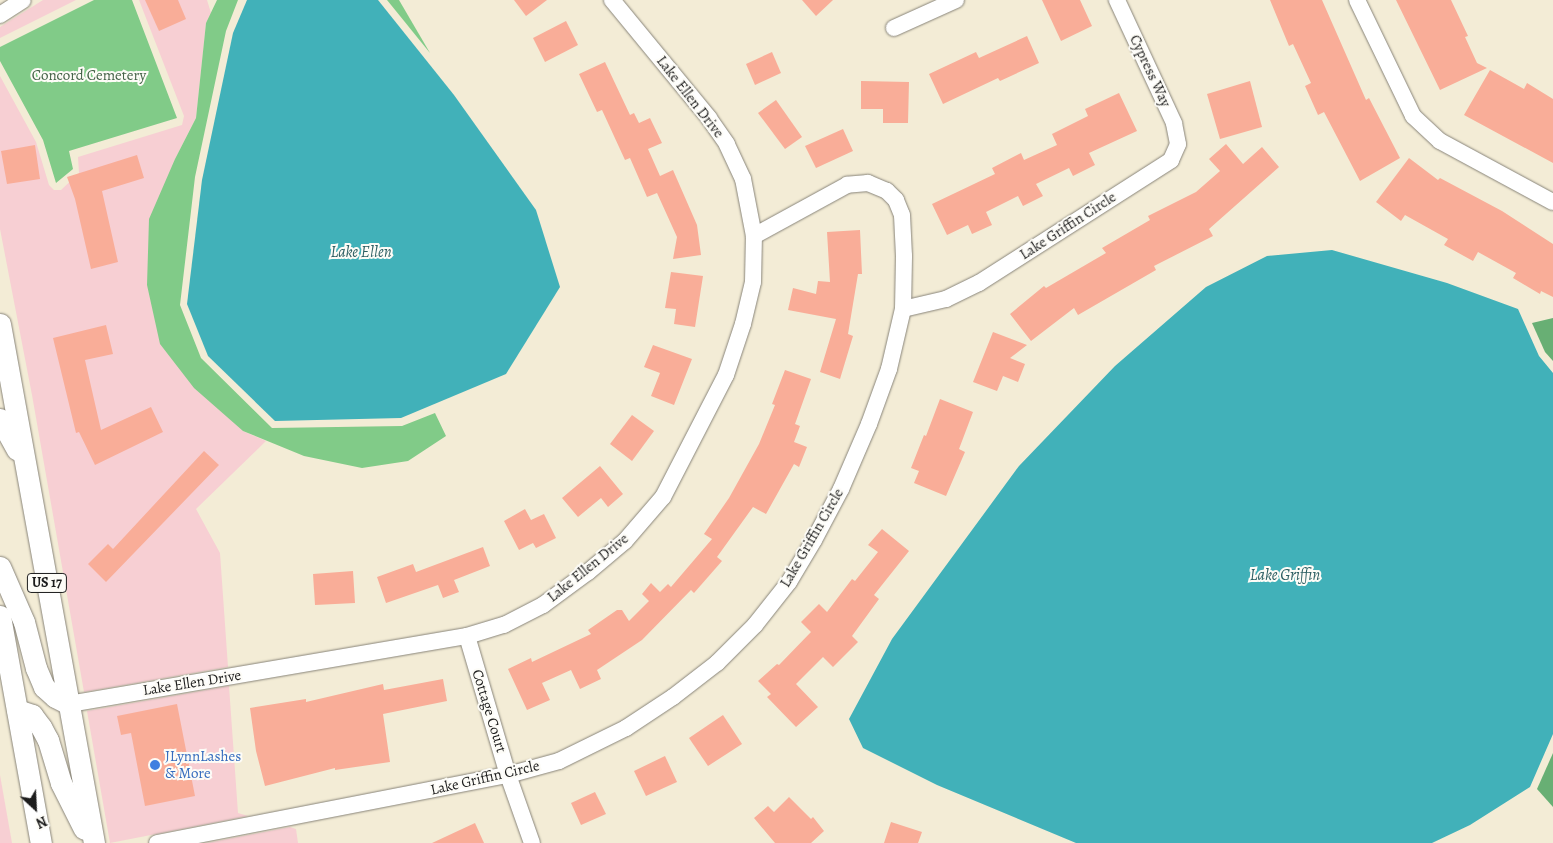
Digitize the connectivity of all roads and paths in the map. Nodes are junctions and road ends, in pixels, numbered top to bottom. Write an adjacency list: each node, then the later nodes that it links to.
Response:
1 (23, 0): 6 (street)
2 (612, 0): 10 (street, Lake Ellen Drive)
3 (956, 0): 7 (street)
4 (1117, 0): 8 (street, Cypress Way)
5 (1357, 0): 9 (street)
6 (0, 15)
7 (894, 28)
8 (1178, 144): 11 (street, Lake Griffin Circle)
9 (1553, 202)
10 (754, 236): 11 (street); 17 (street, Lake Ellen Drive)
11 (902, 308): 20 (street, Lake Griffin Circle)
12 (0, 324): 14 (main road, US 17)
13 (0, 419): 14 (main road)
14 (26, 466): 18 (main road, US 17)
15 (0, 567): 18 (main road)
16 (0, 616): 19 (main road)
17 (467, 636): 18 (street, Lake Ellen Drive); 20 (street, Cottage Court)
18 (69, 704): 22 (main road, US 17)
19 (17, 710): 21 (main road); 22 (main road)
20 (508, 775): 23 (street, Lake Griffin Circle); 24 (street, Cottage Court)
21 (41, 843)
22 (92, 843)
23 (157, 843)
24 (532, 843)

